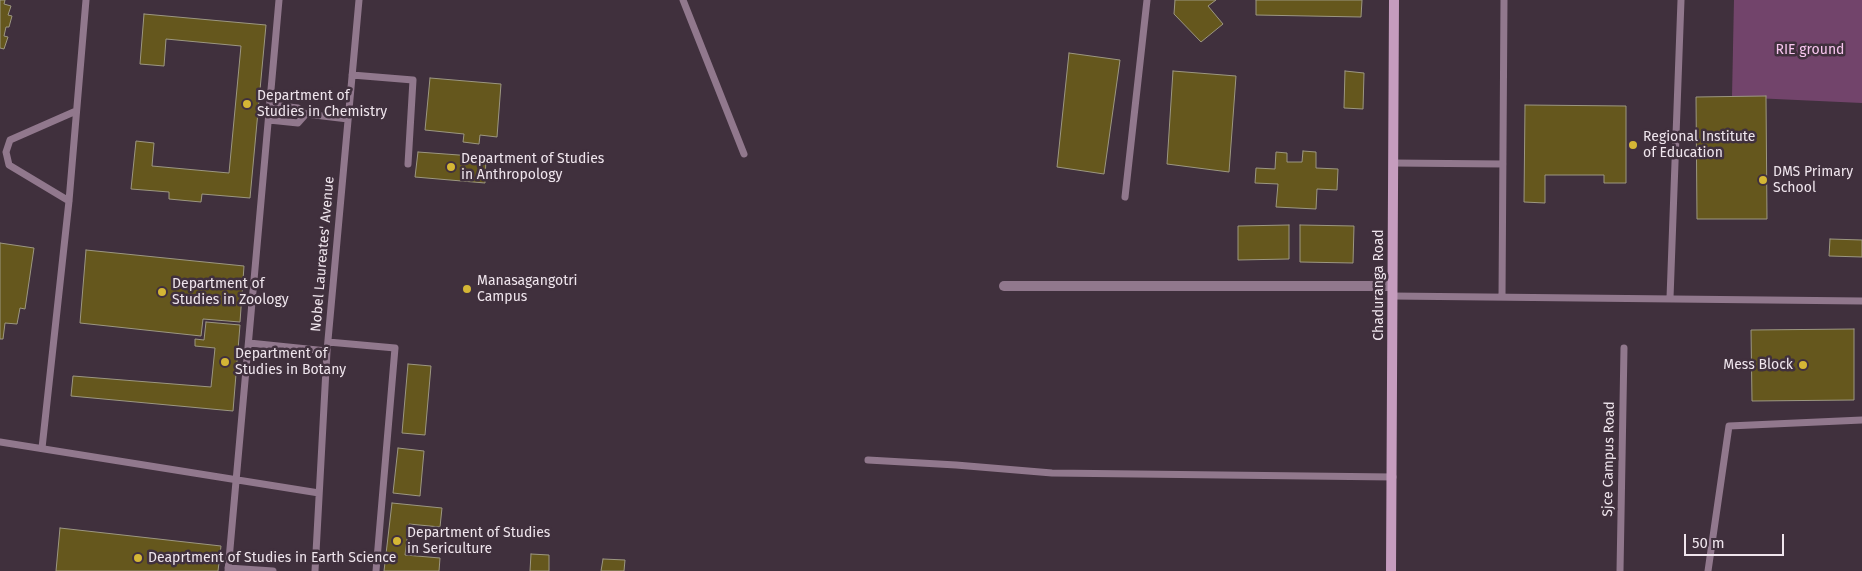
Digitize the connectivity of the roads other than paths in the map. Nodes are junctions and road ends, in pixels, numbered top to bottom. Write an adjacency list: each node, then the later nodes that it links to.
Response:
1 (86, 0): 11 (lane)
2 (279, 0): 10 (lane)
3 (359, 0): 9 (lane, Nobel Laureates' Avenue)
4 (683, 0): 15 (lane)
5 (1147, 0): 19 (lane)
6 (1394, 0): 16 (street, Chaduranga Road)
7 (1504, 0): 18 (lane)
8 (1681, 0): 24 (lane)
9 (352, 75): 13 (lane, Nobel Laureates' Avenue); 17 (lane)
10 (271, 105): 12 (lane); 14 (lane)
11 (76, 111): 20 (lane); 20 (lane)
12 (306, 114): 13 (lane); 14 (lane)
13 (348, 118): 26 (lane, Nobel Laureates' Avenue)
14 (269, 120): 27 (lane)
15 (744, 154)
16 (1394, 162): 18 (lane); 22 (street, Chaduranga Road)
17 (408, 164)
18 (1503, 164): 23 (lane)
19 (1125, 197)
20 (69, 201): 32 (lane)
21 (1004, 286): 22 (street)
22 (1392, 291): 23 (lane); 34 (street, Chaduranga Road)
23 (1502, 297): 24 (lane)
24 (1670, 298): 25 (lane)
25 (1862, 301)
26 (328, 342): 29 (lane, Nobel Laureates' Avenue); 40 (lane)
27 (249, 344): 29 (lane); 35 (lane)
28 (1624, 348): 42 (lane, Sjce Campus Road)
29 (327, 351): 36 (lane, Nobel Laureates' Avenue)
30 (1862, 420): 43 (lane)
31 (0, 442): 32 (lane)
32 (42, 448): 35 (lane)
33 (868, 460): 34 (lane)
34 (1393, 477): 41 (street, Chaduranga Road)
35 (236, 481): 36 (lane); 37 (lane)
36 (319, 493): 39 (lane, Nobel Laureates' Avenue)
37 (228, 569): 38 (lane)
38 (273, 571)
39 (315, 571)
40 (376, 571)
41 (1391, 571)
42 (1620, 571)
43 (1708, 571)

